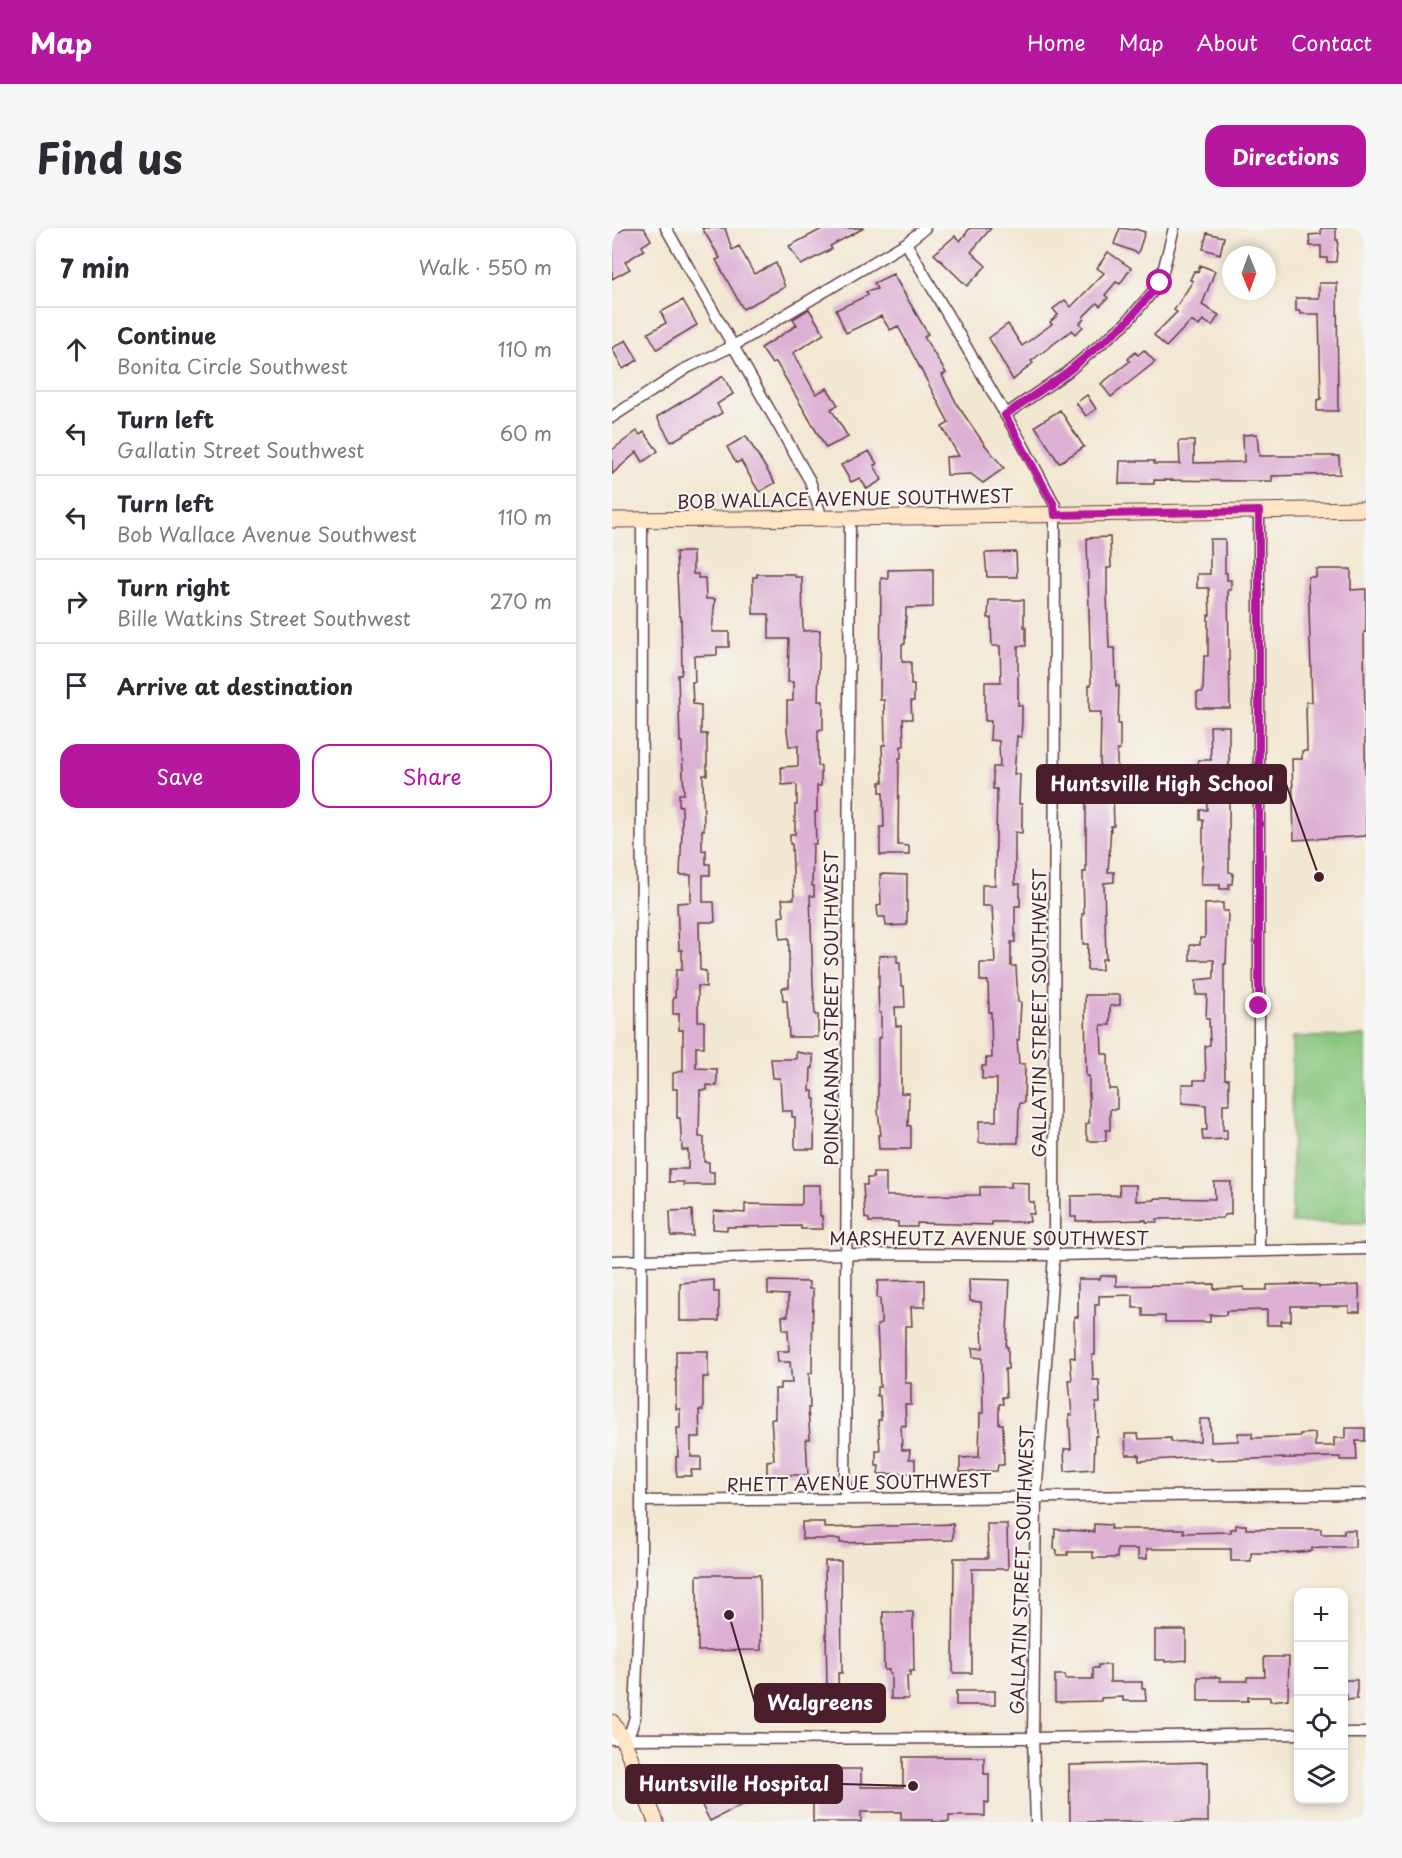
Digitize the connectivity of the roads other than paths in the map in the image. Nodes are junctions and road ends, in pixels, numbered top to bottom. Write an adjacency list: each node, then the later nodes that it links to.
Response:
1 (666, 228): 5 (street)
2 (925, 228): 4 (street)
3 (1174, 228): 6 (street)
4 (906, 243): 5 (street); 6 (street, GALLATIN STREET SOUTHWEST)
5 (733, 346): 7 (street); 11 (street)
6 (1005, 415): 10 (street, GALLATIN STREET SOUTHWEST)
7 (612, 417)
8 (1366, 509): 9 (main road, BOB WALLACE AVENUE SOUTHWEST)
9 (1259, 511): 10 (main road, BOB WALLACE AVENUE SOUTHWEST); 16 (street)
10 (1055, 515): 12 (main road, BOB WALLACE AVENUE SOUTHWEST); 18 (street, GALLATIN STREET SOUTHWEST)
11 (822, 518): 12 (main road, BOB WALLACE AVENUE SOUTHWEST); 13 (main road, BOB WALLACE AVENUE SOUTHWEST)
12 (849, 518): 17 (street, POINCIANNA STREET SOUTHWEST)
13 (642, 519): 14 (main road, BOB WALLACE AVENUE SOUTHWEST); 19 (street)
14 (612, 520)
15 (1366, 1249): 16 (street, MARSHEUTZ AVENUE SOUTHWEST)
16 (1258, 1250): 18 (street, MARSHEUTZ AVENUE SOUTHWEST)
17 (846, 1254): 18 (street, MARSHEUTZ AVENUE SOUTHWEST); 19 (street, MARSHEUTZ AVENUE SOUTHWEST); 23 (street, POINCIANNA STREET SOUTHWEST)
18 (1054, 1255): 22 (street, GALLATIN STREET SOUTHWEST)
19 (642, 1260): 20 (street, MARSHEUTZ AVENUE SOUTHWEST); 24 (street)
20 (612, 1261)
21 (1366, 1494): 22 (street, RHETT AVENUE SOUTHWEST)
22 (1036, 1497): 23 (street, RHETT AVENUE SOUTHWEST); 29 (street, GALLATIN STREET SOUTHWEST)
23 (845, 1499): 24 (street, RHETT AVENUE SOUTHWEST)
24 (641, 1501): 30 (street)
25 (612, 1722): 30 (main road)
26 (1348, 1733): 27 (street)
27 (1366, 1733)
28 (1294, 1734): 29 (street)
29 (1033, 1738): 30 (street); 32 (street, GALLATIN STREET SOUTHWEST)
30 (617, 1739): 31 (main road)
31 (656, 1822)
32 (1036, 1822)

